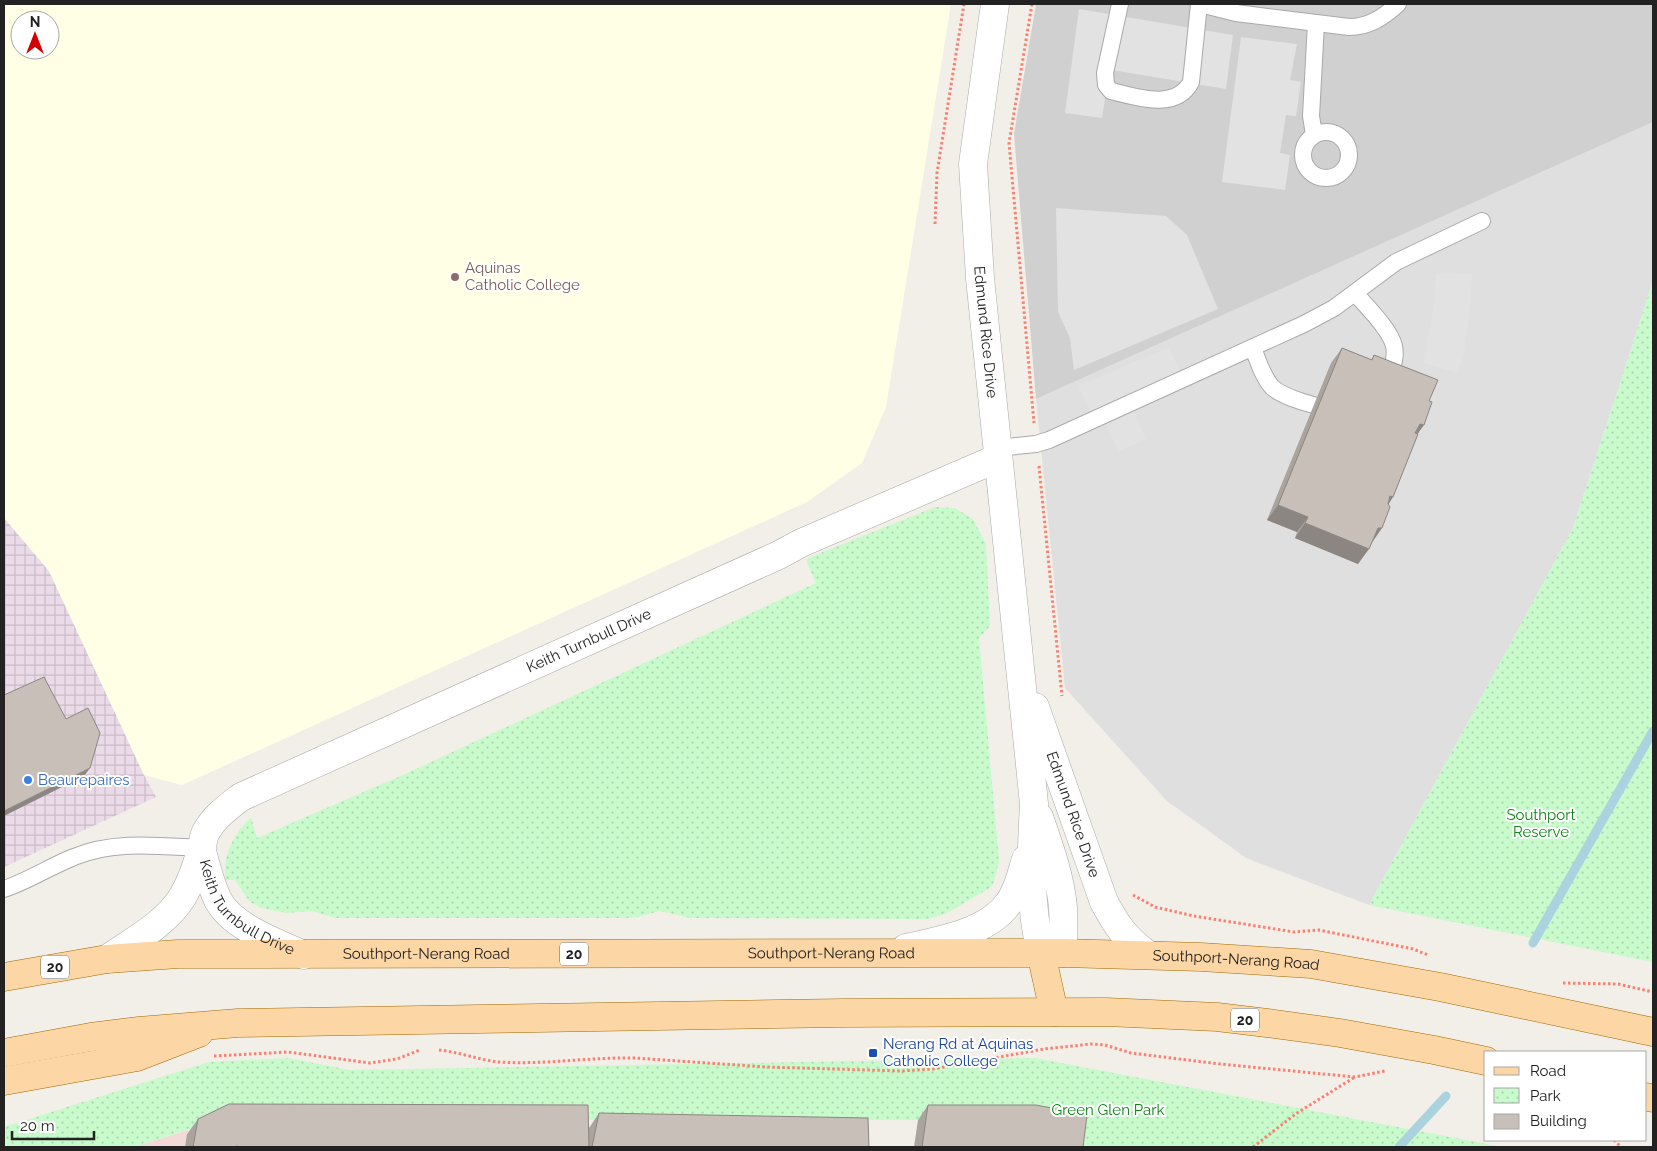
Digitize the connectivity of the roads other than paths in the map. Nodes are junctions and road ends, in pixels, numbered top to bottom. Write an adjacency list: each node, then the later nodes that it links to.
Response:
1 (995, 4): 12 (street, Edmund Rice Drive)
2 (1120, 4): 3 (lane)
3 (1200, 4): 5 (lane)
4 (1398, 4): 5 (lane)
5 (1316, 24): 6 (lane)
6 (1314, 135)
7 (1482, 221): 8 (lane)
8 (1355, 293): 9 (lane); 10 (lane)
9 (1252, 348): 11 (lane); 12 (lane)
10 (1377, 399)
11 (1353, 411)
12 (997, 453): 13 (street, Edmund Rice Drive); 15 (street, Keith Turnbull Drive)
13 (1020, 660): 14 (street, Edmund Rice Drive); 19 (street, Edmund Rice Drive)
14 (1033, 816): 17 (street, Edmund Rice Drive); 18 (street, Edmund Rice Drive)
15 (201, 848): 16 (lane); 20 (street, Keith Turnbull Drive); 21 (street, Keith Turnbull Drive)
16 (4, 889)
17 (880, 953): 18 (main road, Southport-Nerang Road / 20); 20 (main road, Southport-Nerang Road / 20)
18 (1052, 953): 19 (main road, Southport-Nerang Road / 20); 23 (main road)
19 (1147, 954): 25 (main road, Southport-Nerang Road / 20)
20 (304, 955): 21 (main road, Southport-Nerang Road / 20)
21 (107, 959): 22 (main road, Southport-Nerang Road / 20)
22 (4, 977)
23 (1054, 1012): 24 (main road, 20); 27 (main road, 20)
24 (232, 1023): 26 (main road, 20); 28 (main road)
25 (1653, 1032)
26 (4, 1053)
27 (1484, 1061)
28 (4, 1082)

